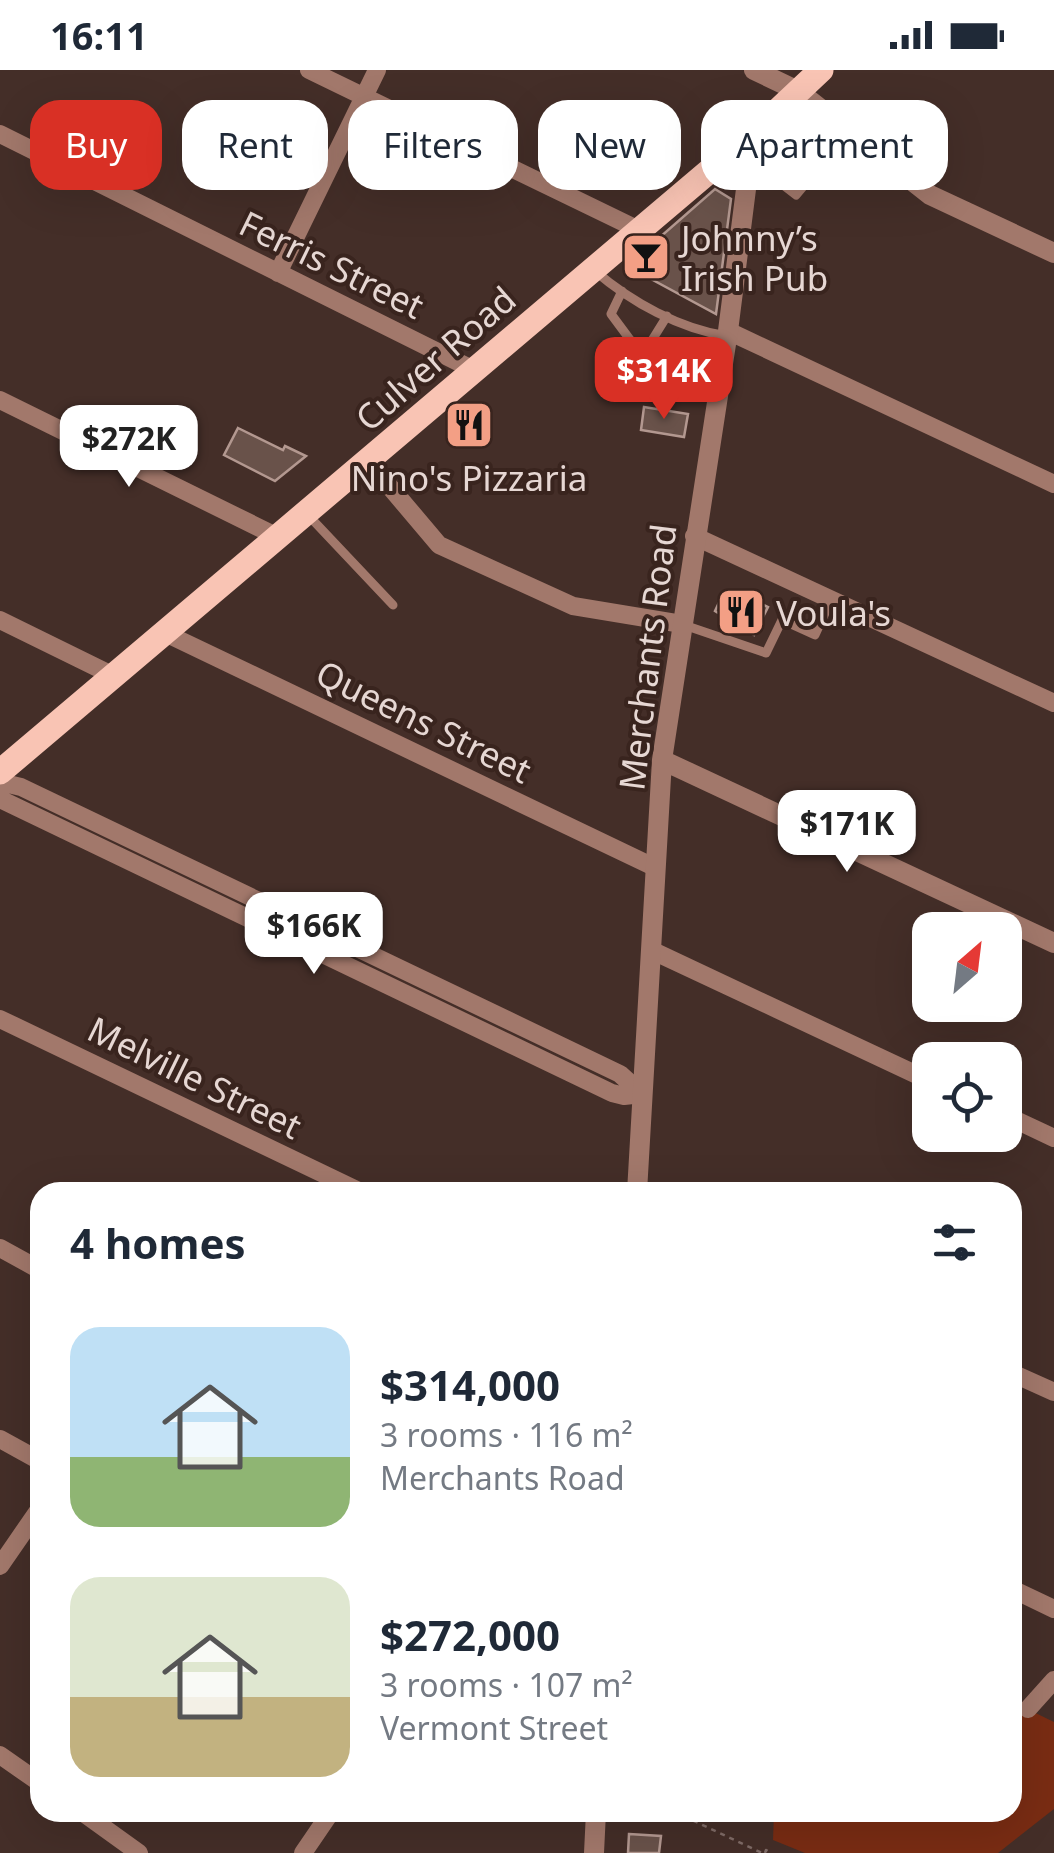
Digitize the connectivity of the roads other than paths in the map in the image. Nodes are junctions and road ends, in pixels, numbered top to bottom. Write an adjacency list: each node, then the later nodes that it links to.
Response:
1 (309, 70): 6 (street)
2 (376, 70): 6 (street)
3 (754, 70): 5 (street)
4 (821, 70): 5 (main road, Culver Road)
5 (798, 91): 7 (main road, Culver Road); 8 (street)
6 (364, 96): 13 (street); 16 (street)
7 (789, 100)
8 (809, 100)
9 (0, 134): 16 (street, Ferris Street)
10 (701, 178): 13 (main road, Culver Road)
11 (746, 190): 19 (street, Merchants Road)
12 (923, 190): 14 (street)
13 (639, 230): 15 (main road, Culver Road)
14 (1054, 253)
15 (593, 269): 17 (lane); 20 (main road, Culver Road)
16 (278, 274): 20 (street, Ferris Street)
17 (622, 291): 18 (lane); 18 (lane)
18 (667, 316): 19 (lane)
19 (727, 333): 22 (street, Merchants Road); 25 (street)
20 (474, 370): 24 (main road, Culver Road)
21 (628, 380): 22 (lane)
22 (718, 393): 28 (street, Merchants Road)
23 (0, 400): 27 (street)
24 (368, 461): 26 (main road, Culver Road); 32 (street)
25 (1054, 484)
26 (306, 513): 27 (main road, Culver Road); 30 (lane)
27 (278, 536): 33 (main road, Culver Road)
28 (694, 536): 29 (street); 32 (street, Merchants Road)
29 (831, 600): 32 (lane); 35 (street)
30 (393, 605)
31 (0, 620): 34 (street)
32 (682, 624): 36 (street, Merchants Road)
33 (165, 633): 34 (main road, Culver Road); 40 (street, Queens Street)
34 (114, 676): 37 (main road, Culver Road)
35 (1054, 703)
36 (662, 760): 40 (street, Merchants Road); 42 (street)
37 (0, 772)
38 (0, 782): 41 (street)
39 (0, 798): 44 (street)
40 (656, 868): 43 (street, Merchants Road)
41 (345, 942): 44 (lane); 47 (street)
42 (1054, 943)
43 (653, 951): 46 (street); 47 (street, Merchants Road)
44 (336, 961): 47 (street)
45 (0, 1019): 50 (street, Melville Street)
46 (912, 1072)
47 (642, 1094): 51 (street, Merchants Road)
48 (1022, 1123): 49 (street)
49 (1054, 1138)
50 (340, 1182)
51 (638, 1182)
52 (0, 1248): 53 (street)
53 (30, 1264)
54 (1022, 1378): 55 (street)
55 (1054, 1392)
56 (0, 1439): 57 (street)
57 (30, 1456)
58 (30, 1522): 59 (street)
59 (0, 1566)
60 (1022, 1594): 61 (street)
61 (1054, 1609)
62 (1054, 1680): 63 (street)
63 (1028, 1709)
64 (0, 1756): 65 (street)
65 (30, 1777)
66 (96, 1822): 69 (street)
67 (324, 1822): 70 (street)
68 (596, 1822): 71 (street)
69 (139, 1853)
70 (303, 1853)
71 (594, 1853)

